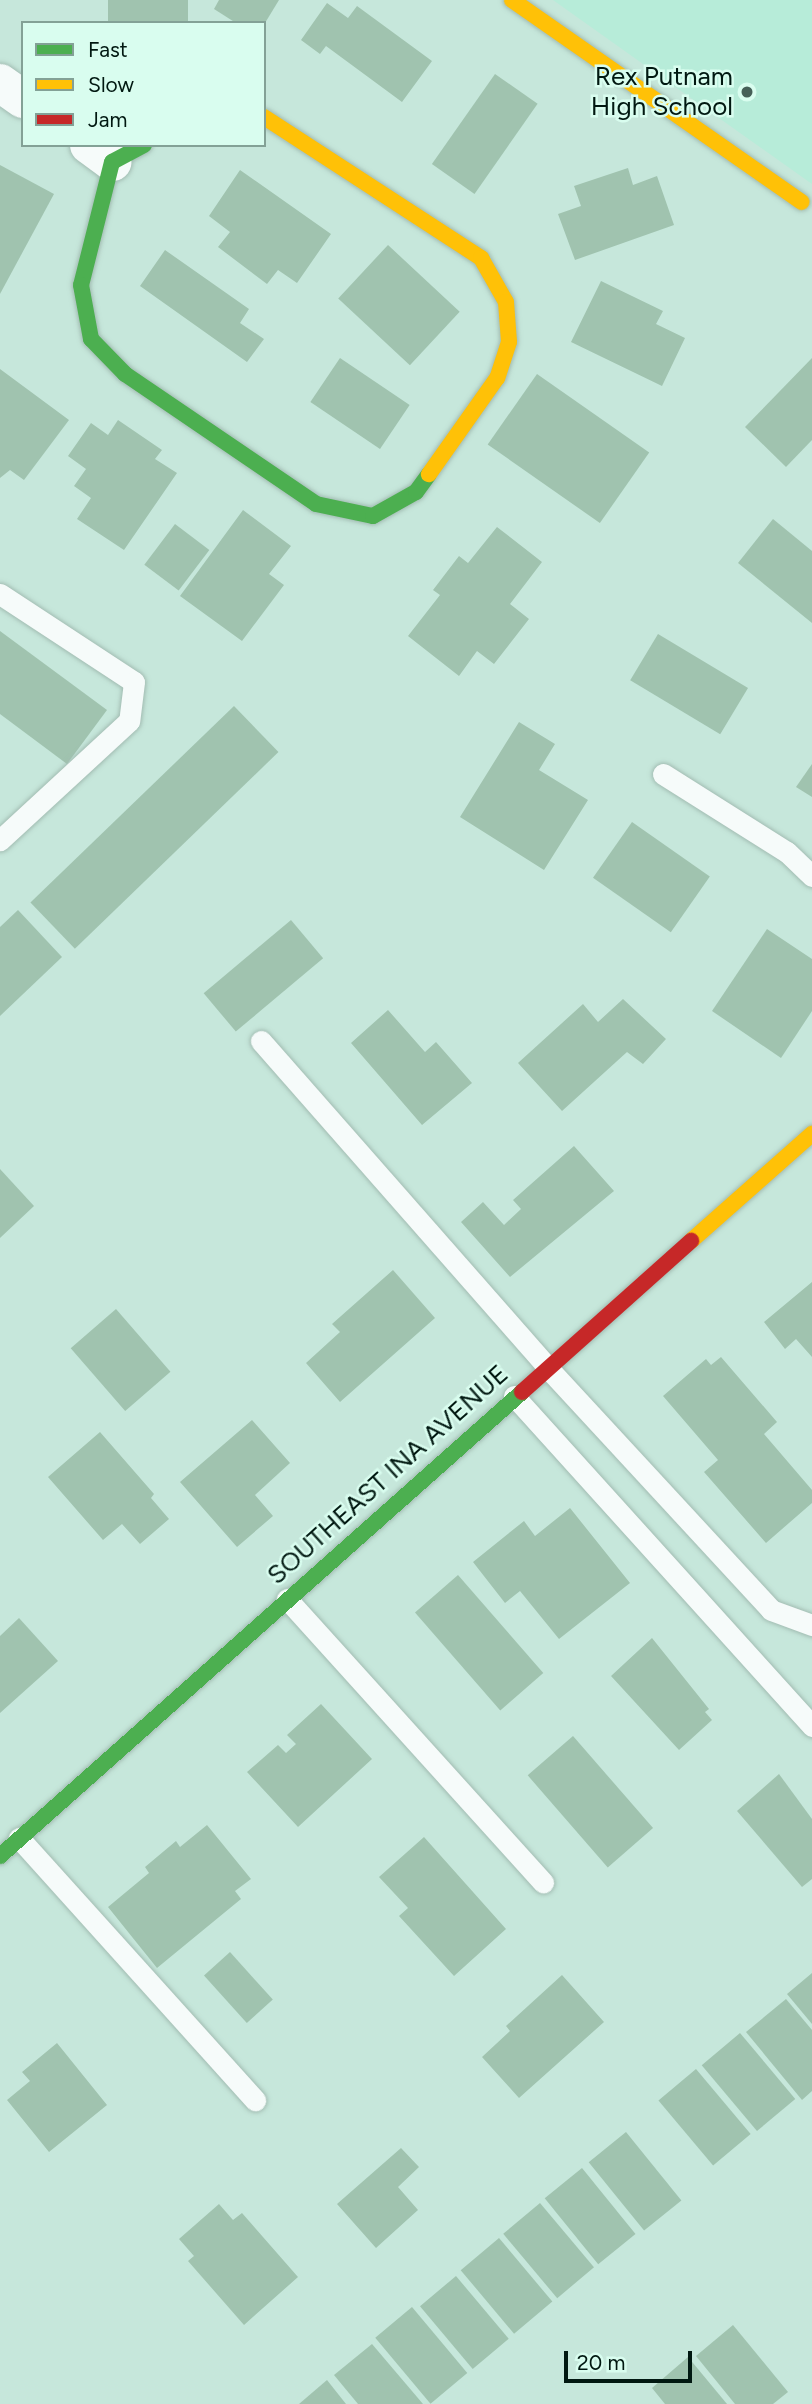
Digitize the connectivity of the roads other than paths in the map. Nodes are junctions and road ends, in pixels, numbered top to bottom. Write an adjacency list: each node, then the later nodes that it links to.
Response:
1 (512, 0): 6 (street)
2 (0, 83): 3 (street)
3 (21, 98)
4 (266, 118): 5 (street)
5 (115, 151)
6 (802, 202)
7 (0, 594): 9 (lane)
8 (663, 774): 10 (lane)
9 (0, 840)
10 (812, 876)
11 (261, 1041): 13 (lane)
12 (812, 1134): 13 (street, SOUTHEAST INA AVENUE)
13 (547, 1367): 14 (street, SOUTHEAST INA AVENUE); 16 (lane)
14 (514, 1396): 15 (street, SOUTHEAST INA AVENUE); 17 (lane)
15 (286, 1599): 18 (street, SOUTHEAST INA AVENUE); 20 (lane)
16 (812, 1625)
17 (812, 1726)
18 (19, 1838): 19 (street, SOUTHEAST INA AVENUE); 21 (lane)
19 (0, 1856)
20 (543, 1882)
21 (255, 2100)

